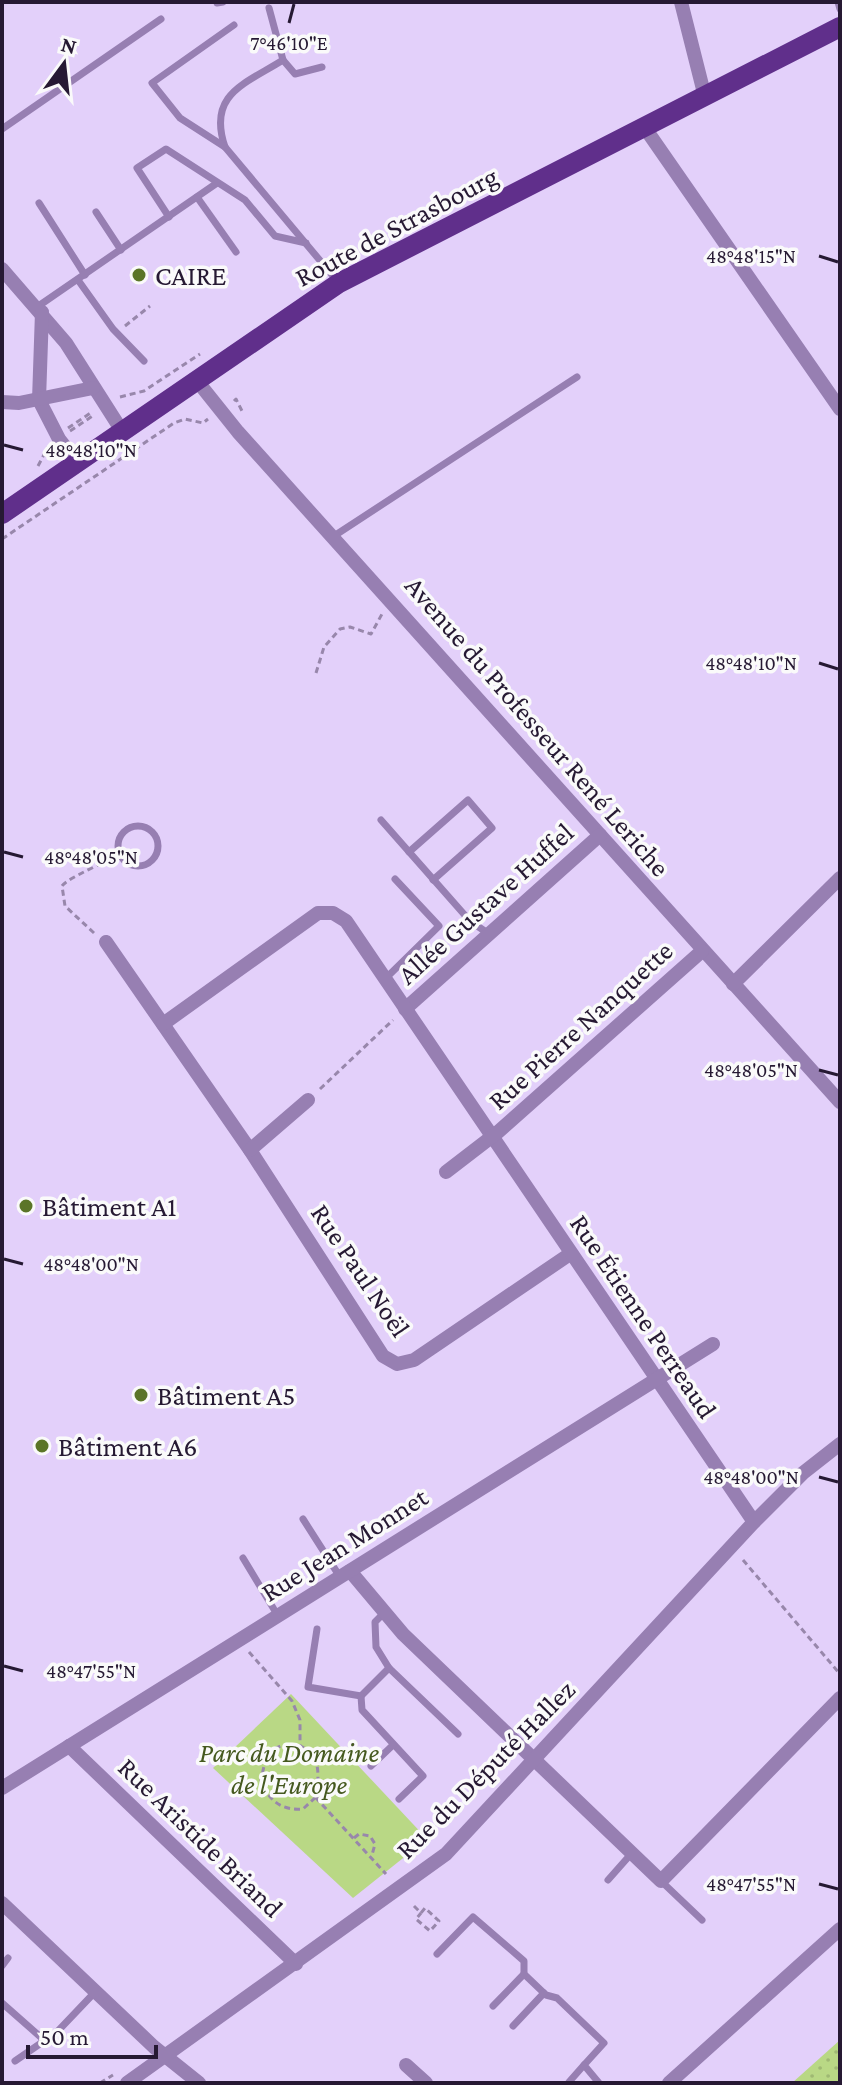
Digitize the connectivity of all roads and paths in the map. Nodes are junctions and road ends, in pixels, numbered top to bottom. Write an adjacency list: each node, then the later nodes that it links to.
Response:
1 (681, 2): 10 (street)
2 (838, 2): 4 (lane)
3 (269, 8): 8 (lane)
4 (840, 9)
5 (161, 19): 12 (lane)
6 (234, 25): 13 (lane)
7 (840, 27): 10 (main road, Route de Strasbourg)
8 (283, 60): 9 (lane); 13 (lane)
9 (322, 67)
10 (705, 97): 11 (main road, Route de Strasbourg)
11 (645, 128): 24 (main road, Route de Strasbourg); 34 (street)
12 (2, 129)
13 (225, 147): 19 (lane)
14 (217, 183): 15 (lane); 18 (lane); 19 (lane)
15 (197, 197): 18 (lane); 21 (lane)
16 (39, 203): 23 (lane)
17 (96, 212): 20 (lane)
18 (169, 217): 20 (lane)
19 (306, 243): 24 (lane)
20 (121, 250): 23 (lane)
21 (236, 252)
22 (2, 269): 26 (street)
23 (82, 278): 26 (lane); 27 (lane)
24 (339, 283): 30 (main road, Route de Strasbourg)
25 (150, 306): 27 (path)
26 (39, 310): 31 (street); 32 (street)
27 (116, 333): 28 (lane)
28 (144, 361)
29 (577, 377): 41 (lane)
30 (198, 382): 38 (main road, Route de Strasbourg); 41 (street, Avenue du Professeur René Leriche)
31 (93, 388): 32 (street); 38 (street)
32 (39, 400): 33 (street); 39 (street)
33 (2, 402)
34 (840, 409)
35 (96, 411): 37 (path)
36 (203, 423): 42 (path)
37 (69, 430)
38 (122, 431): 39 (main road, Route de Strasbourg)
39 (78, 463): 40 (main road, Route de Strasbourg)
40 (2, 514)
41 (334, 536): 46 (street, Avenue du Professeur René Leriche)
42 (2, 539)
43 (383, 611): 44 (path)
44 (316, 673)
45 (381, 820): 47 (lane)
46 (600, 835): 53 (street, Allée Gustave Huffel); 55 (street, Avenue du Professeur René Leriche)
47 (409, 852): 51 (lane); 51 (lane)
48 (119, 854): 48 (lane); 54 (path)
49 (840, 878): 52 (street)
50 (395, 879): 56 (lane)
51 (433, 880): 53 (lane)
52 (834, 897): 57 (street)
53 (489, 934): 58 (street, Allée Gustave Huffel)
54 (106, 942): 59 (street, Rue Paul Noël)
55 (702, 951): 57 (street, Avenue du Professeur René Leriche); 62 (street, Rue Pierre Nanquette)
56 (385, 979): 58 (street, Rue Étienne Perreaud); 59 (street, Rue Étienne Perreaud)
57 (733, 984): 61 (street, Avenue du Professeur René Leriche)
58 (405, 1009): 60 (path); 62 (street, Rue Étienne Perreaud)
59 (163, 1024): 63 (street, Rue Paul Noël)
60 (308, 1100): 63 (street)
61 (840, 1102)
62 (491, 1137): 64 (street); 65 (street, Rue Étienne Perreaud)
63 (250, 1150): 65 (street, Rue Paul Noël)
64 (446, 1172)
65 (570, 1254): 67 (street, Rue Étienne Perreaud)
66 (713, 1344): 67 (street, Rue Jean Monnet)
67 (657, 1381): 70 (street, Rue Étienne Perreaud); 73 (street, Rue Jean Monnet)
68 (840, 1444): 70 (street, Rue du Député Hallez)
69 (303, 1519): 73 (lane)
70 (754, 1522): 86 (street, Rue du Député Hallez)
71 (243, 1558): 75 (lane)
72 (743, 1560): 79 (path)
73 (345, 1574): 74 (street); 75 (street, Rue Jean Monnet)
74 (384, 1613): 78 (lane); 86 (street)
75 (278, 1616): 77 (street, Rue Jean Monnet)
76 (317, 1629): 80 (lane)
77 (238, 1641): 84 (street, Rue Jean Monnet); 85 (path)
78 (389, 1668): 80 (lane); 82 (lane)
79 (840, 1674)
80 (361, 1696): 83 (lane)
81 (840, 1698): 95 (street)
82 (458, 1734)
83 (393, 1745): 87 (lane); 90 (lane)
84 (69, 1746): 88 (street, Rue Jean Monnet); 104 (street, Rue Aristide Briand)
85 (300, 1746): 89 (path); 89 (path)
86 (531, 1760): 92 (street); 104 (street, Rue du Député Hallez)
87 (371, 1766)
88 (2, 1788)
89 (316, 1797): 91 (path)
90 (399, 1799)
91 (354, 1838): 93 (path); 93 (path)
92 (631, 1854): 94 (lane); 95 (street)
93 (371, 1857): 96 (path)
94 (608, 1880)
95 (661, 1881): 100 (lane)
96 (379, 1885)
97 (2, 1903): 107 (street)
98 (414, 1906): 99 (path)
99 (421, 1913): 99 (path)
100 (702, 1920)
101 (840, 1929): 122 (street)
102 (437, 1954): 106 (lane)
103 (8, 1958): 105 (lane)
104 (296, 1964): 113 (street, Rue du Député Hallez)
105 (2, 1966)
106 (524, 1974): 108 (lane); 110 (lane)
107 (96, 1991): 112 (lane); 113 (street)
108 (544, 1993): 111 (lane); 116 (lane)
109 (2, 2003): 112 (lane)
110 (493, 2006)
111 (513, 2026)
112 (44, 2040): 114 (lane)
113 (166, 2055): 118 (street, Rue du Député Hallez); 119 (street)
114 (15, 2061)
115 (406, 2065): 120 (street)
116 (584, 2065): 117 (lane); 121 (lane)
117 (569, 2082)
118 (127, 2083)
119 (199, 2083)
120 (426, 2083)
121 (599, 2083)
122 (669, 2083)

